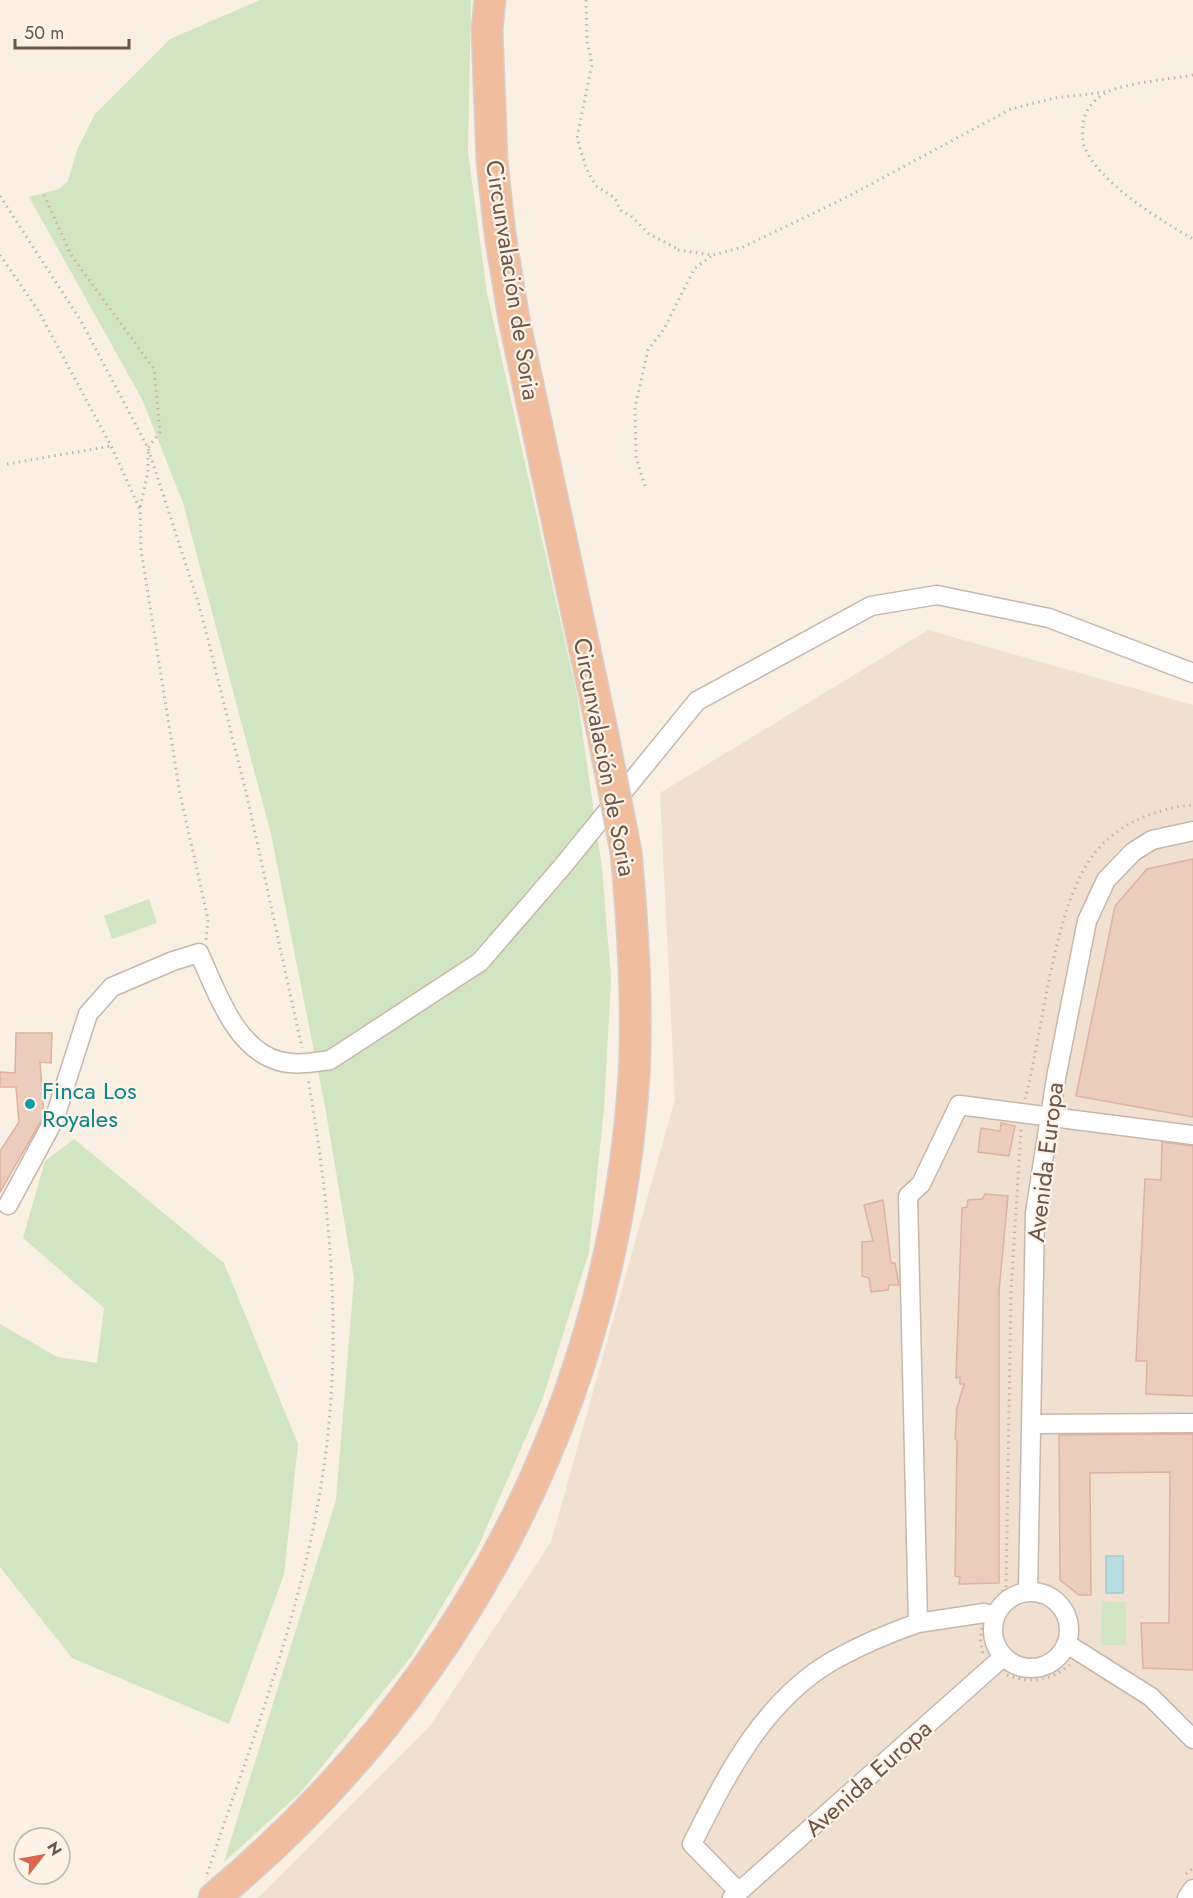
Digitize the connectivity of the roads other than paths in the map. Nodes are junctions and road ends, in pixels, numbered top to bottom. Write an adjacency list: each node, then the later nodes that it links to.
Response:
1 (490, 0): 15 (highway, Circunvalación de Soria, bridge)
2 (1193, 673): 6 (street)
3 (1193, 831): 4 (street, Avenida Europa)
4 (1049, 1116): 5 (street); 8 (street, Avenida Europa); 11 (street)
5 (1193, 1135)
6 (8, 1205)
7 (1193, 1423): 8 (street)
8 (1031, 1424): 9 (street, Avenida Europa)
9 (1028, 1591): 10 (street); 12 (street)
10 (991, 1614): 11 (street); 13 (street)
11 (918, 1623): 17 (street)
12 (1067, 1644): 13 (street); 14 (street)
13 (997, 1663): 17 (street, Avenida Europa)
14 (1193, 1739)
15 (210, 1888)
16 (1193, 1889): 18 (street)
17 (735, 1895)
18 (1187, 1898)

